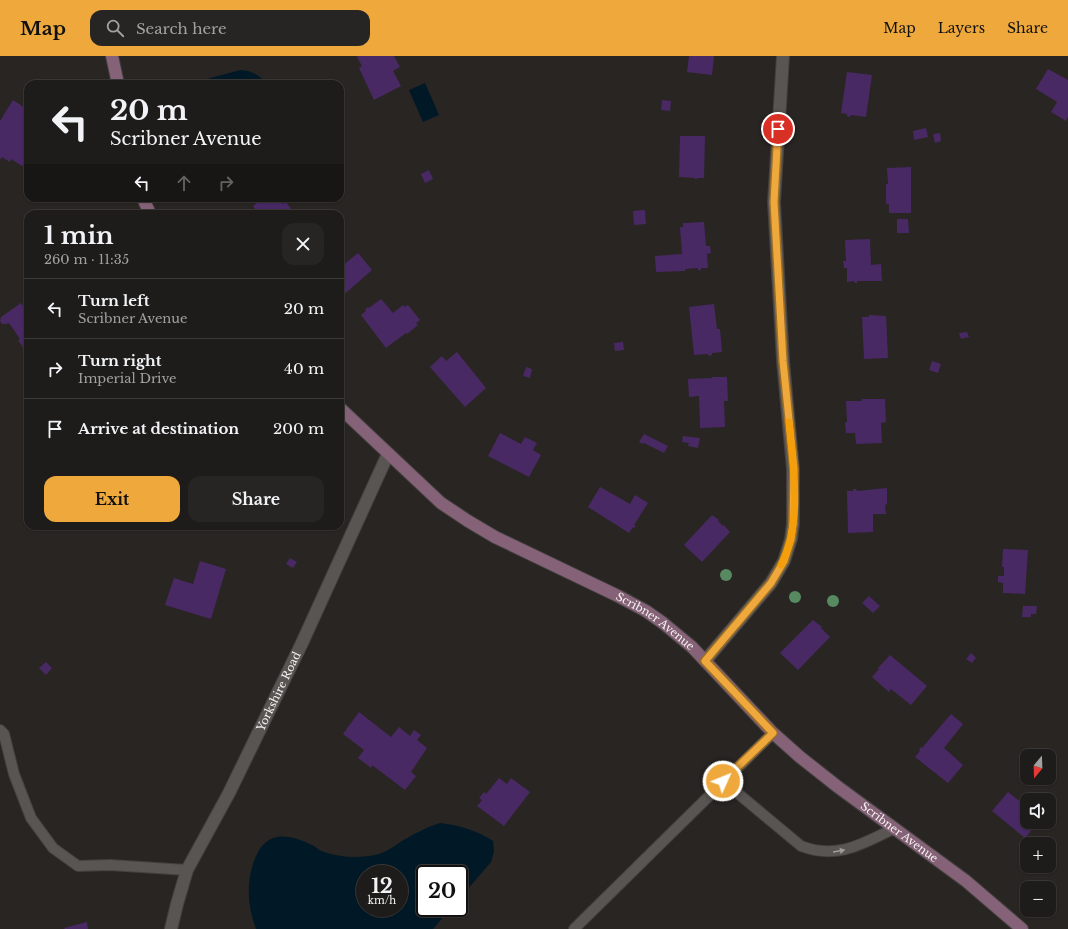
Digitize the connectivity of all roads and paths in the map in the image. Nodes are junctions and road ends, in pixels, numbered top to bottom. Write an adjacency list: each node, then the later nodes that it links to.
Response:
1 (112, 56): 3 (street)
2 (783, 56): 6 (street)
3 (117, 80)
4 (344, 412): 5 (street, Scribner Avenue)
5 (388, 454): 6 (street, Scribner Avenue); 11 (street, Yorkshire Road)
6 (705, 661): 8 (street, Scribner Avenue)
7 (0, 730): 11 (lane)
8 (773, 733): 9 (lane); 10 (street, Scribner Avenue)
9 (723, 781): 10 (lane, one-way to 10); 13 (lane)
10 (895, 828): 14 (street, Scribner Avenue)
11 (187, 870): 12 (street, Yorkshire Road)
12 (171, 929)
13 (574, 929)
14 (1022, 929)

